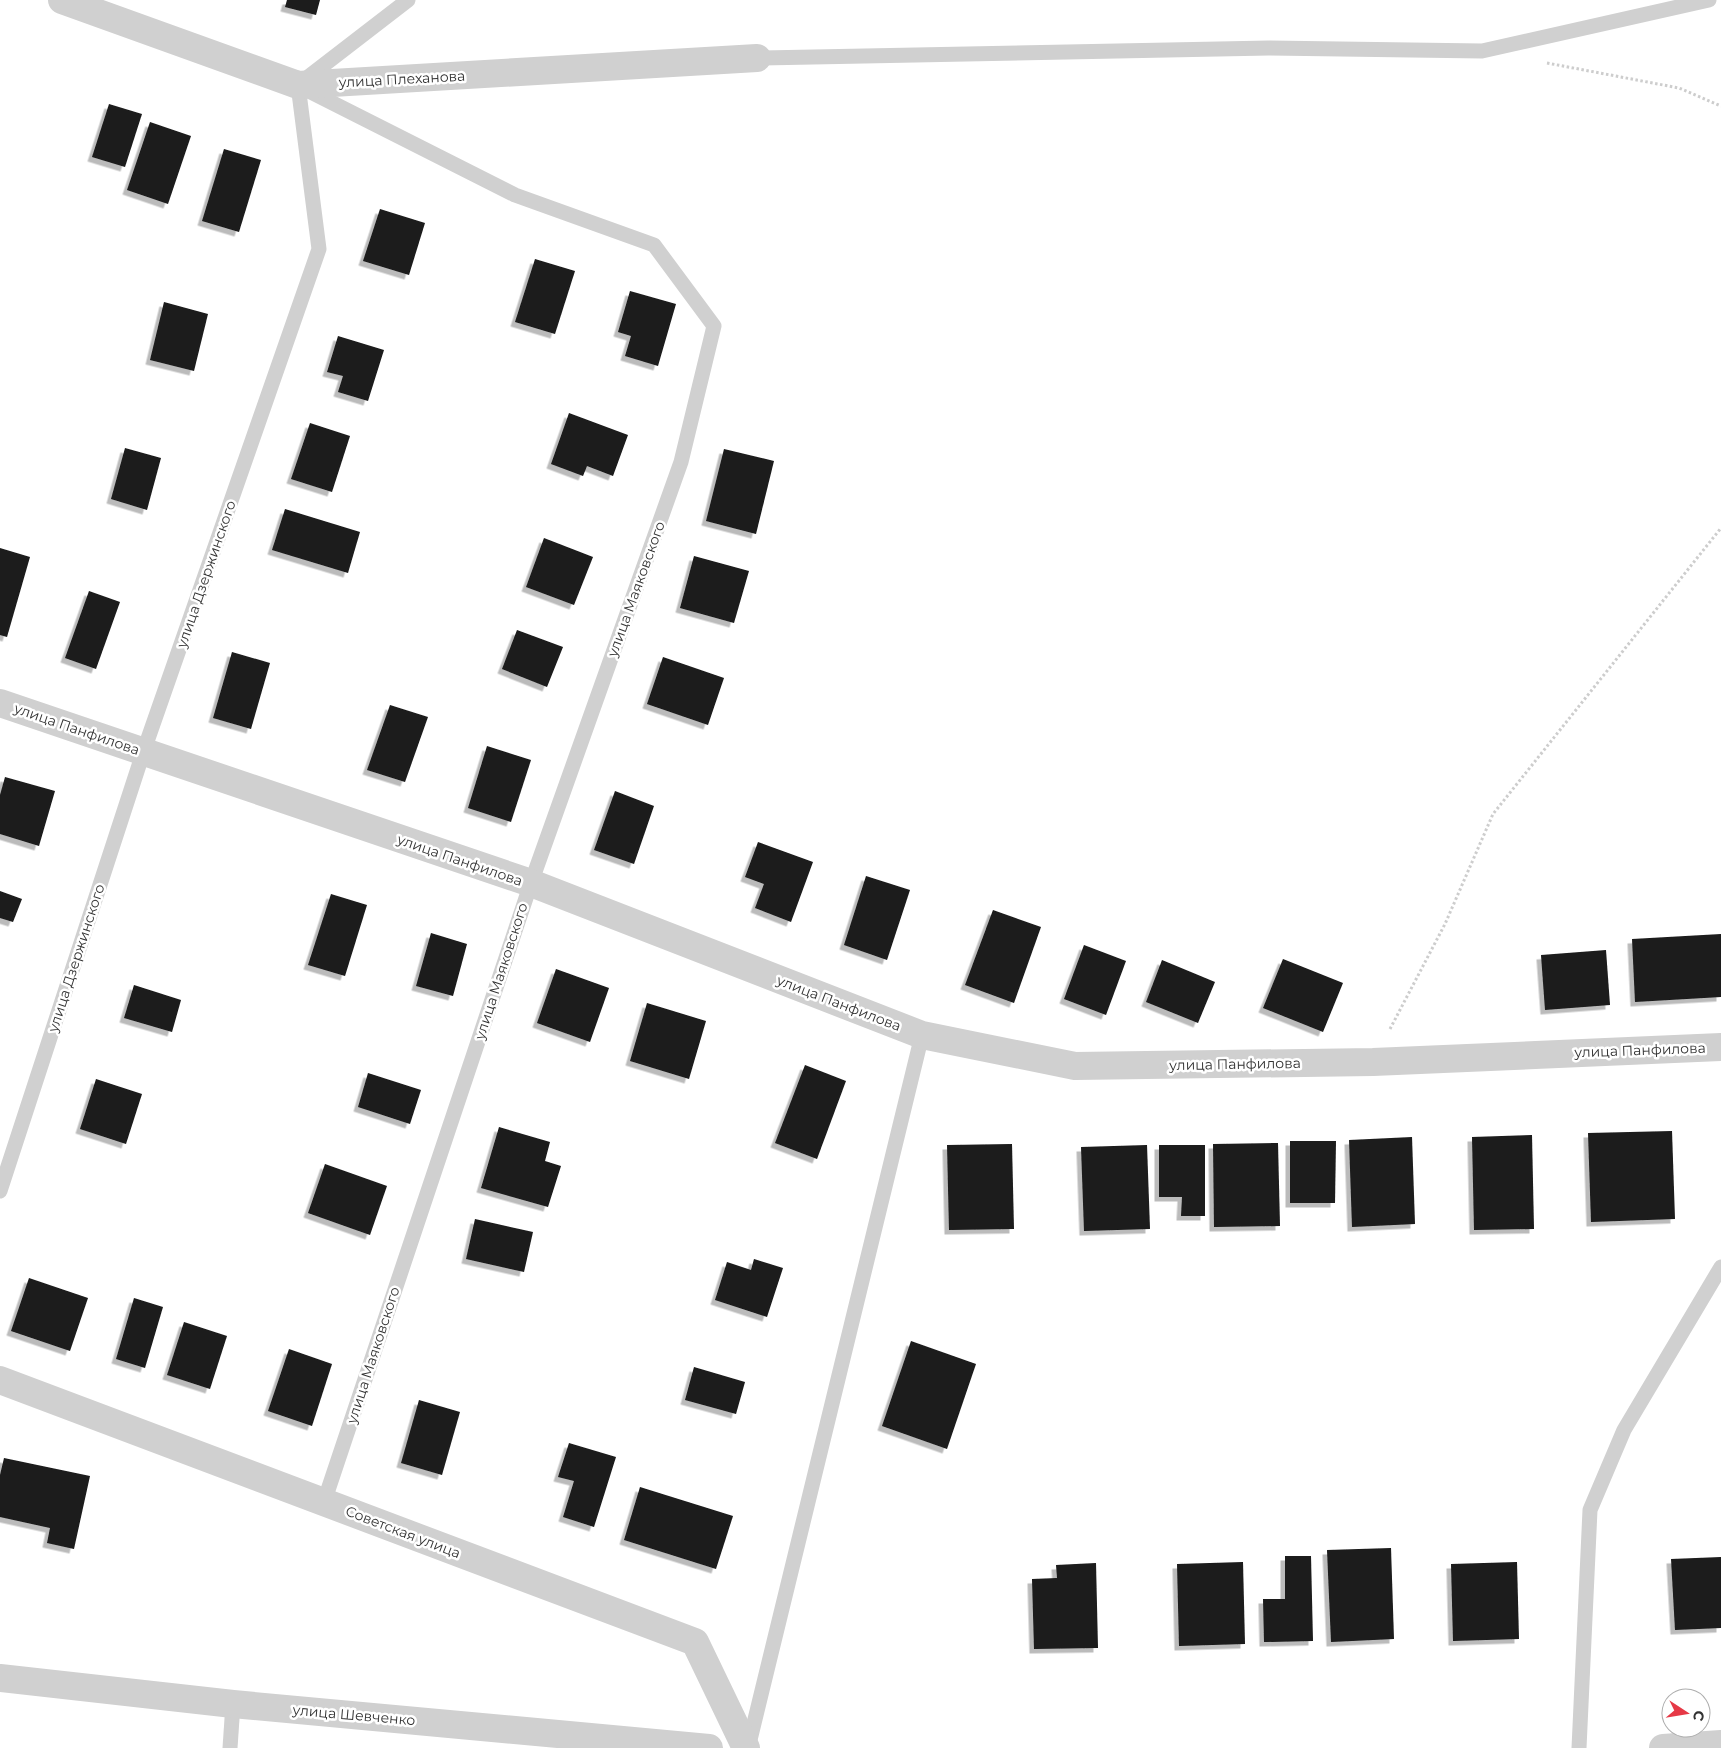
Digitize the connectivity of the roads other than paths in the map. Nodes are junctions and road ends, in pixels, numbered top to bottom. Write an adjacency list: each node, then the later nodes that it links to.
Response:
1 (62, 0): 5 (street, улица Плеханова)
2 (408, 0): 5 (lane)
3 (1709, 0): 4 (lane)
4 (757, 58): 5 (street, улица Плеханова)
5 (298, 85): 7 (lane, улица Дзержинского); 8 (lane, улица Маяковского)
6 (0, 703): 7 (street, улица Панфилова)
7 (143, 753): 8 (street, улица Панфилова); 11 (lane, улица Дзержинского)
8 (531, 884): 9 (street, улица Панфилова); 14 (lane, улица Маяковского)
9 (922, 1035): 10 (street, улица Панфилова); 21 (lane)
10 (1721, 1047)
11 (0, 1191)
12 (1721, 1267): 22 (lane)
13 (0, 1380): 14 (street, Советская улица)
14 (324, 1502): 21 (street, Советская улица)
15 (0, 1678): 16 (street, улица Шевченко)
16 (233, 1704): 18 (street, улица Шевченко); 19 (lane)
17 (1721, 1744): 23 (street)
18 (660, 1746): 20 (street, улица Шевченко)
19 (230, 1748)
20 (709, 1748)
21 (747, 1748)
22 (1579, 1748)
23 (1663, 1748)

